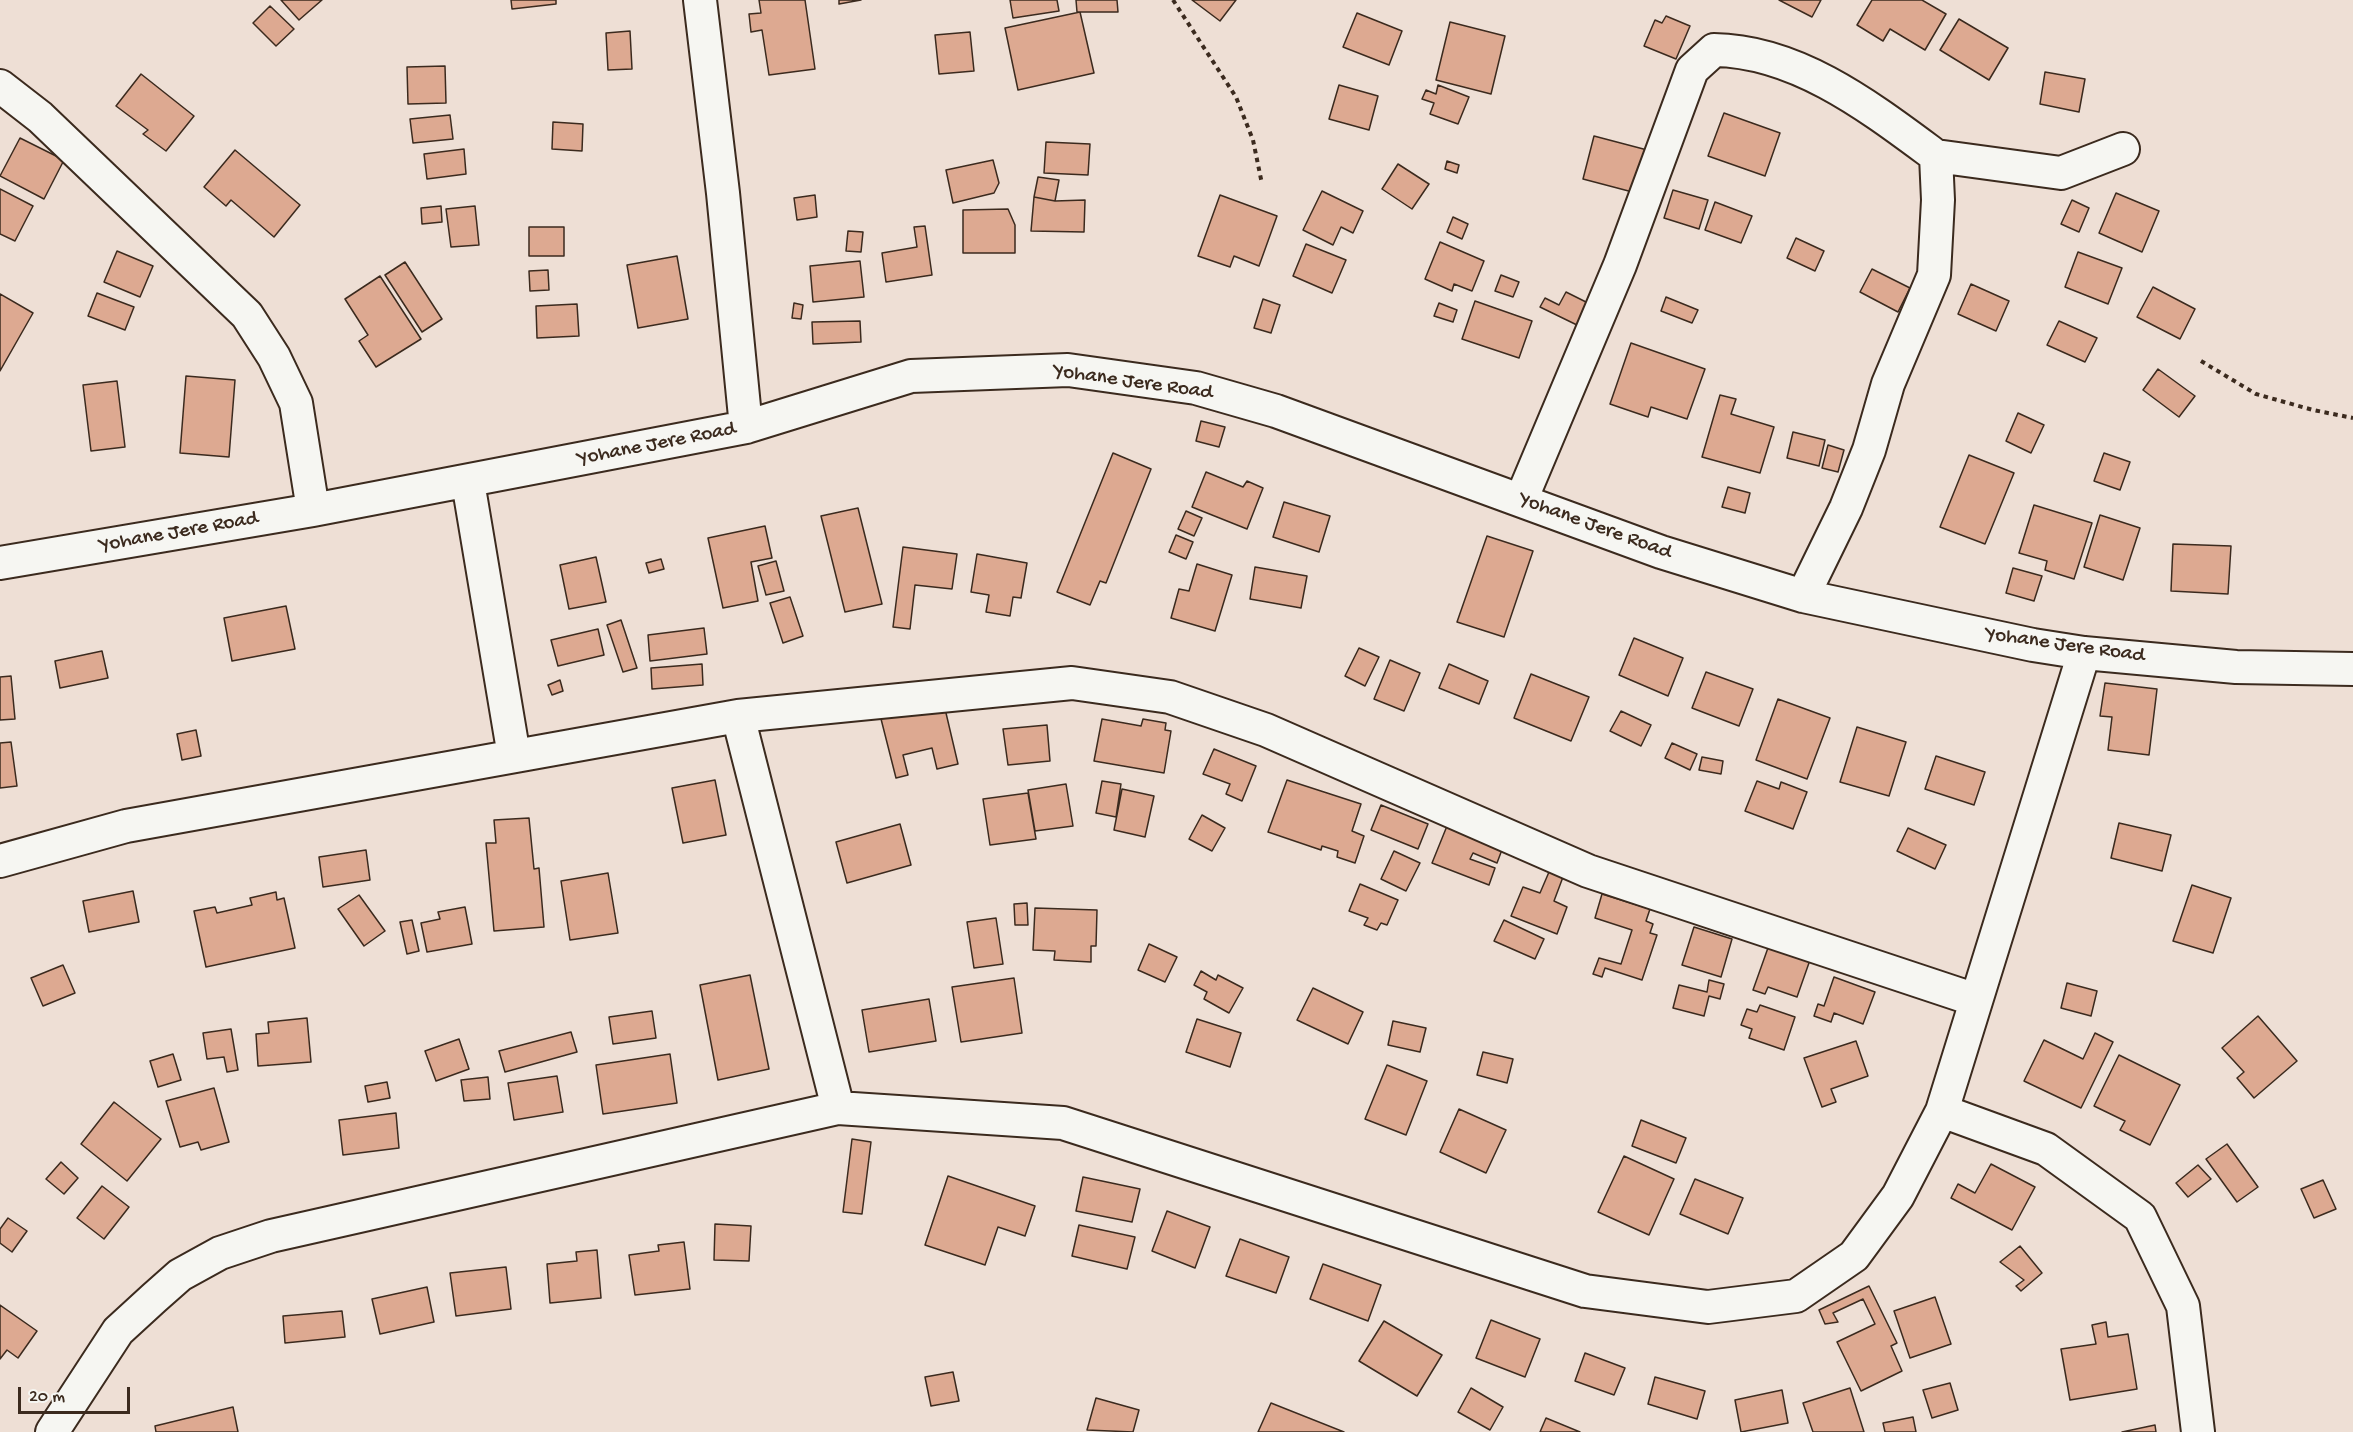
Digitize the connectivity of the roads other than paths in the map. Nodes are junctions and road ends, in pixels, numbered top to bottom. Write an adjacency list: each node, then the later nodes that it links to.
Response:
1 (700, 0): 5 (street)
2 (0, 86): 8 (street)
3 (2123, 149): 4 (street)
4 (1936, 156): 7 (street); 10 (street)
5 (746, 427): 6 (street, Yohane Jere Road); 7 (street, Yohane Jere Road)
6 (468, 482): 8 (street, Yohane Jere Road); 14 (street)
7 (1521, 500): 10 (street, Yohane Jere Road)
8 (314, 510): 9 (street, Yohane Jere Road)
9 (9, 555)
10 (1803, 596): 11 (street, Yohane Jere Road)
11 (2084, 653): 12 (street, Yohane Jere Road); 16 (street)
12 (2353, 669)
13 (738, 716): 14 (street); 16 (street); 17 (street)
14 (514, 756): 15 (street)
15 (0, 861)
16 (1976, 1000): 18 (street)
17 (838, 1108): 18 (street); 19 (street)
18 (1942, 1111): 20 (street)
19 (52, 1432)
20 (2198, 1432)

